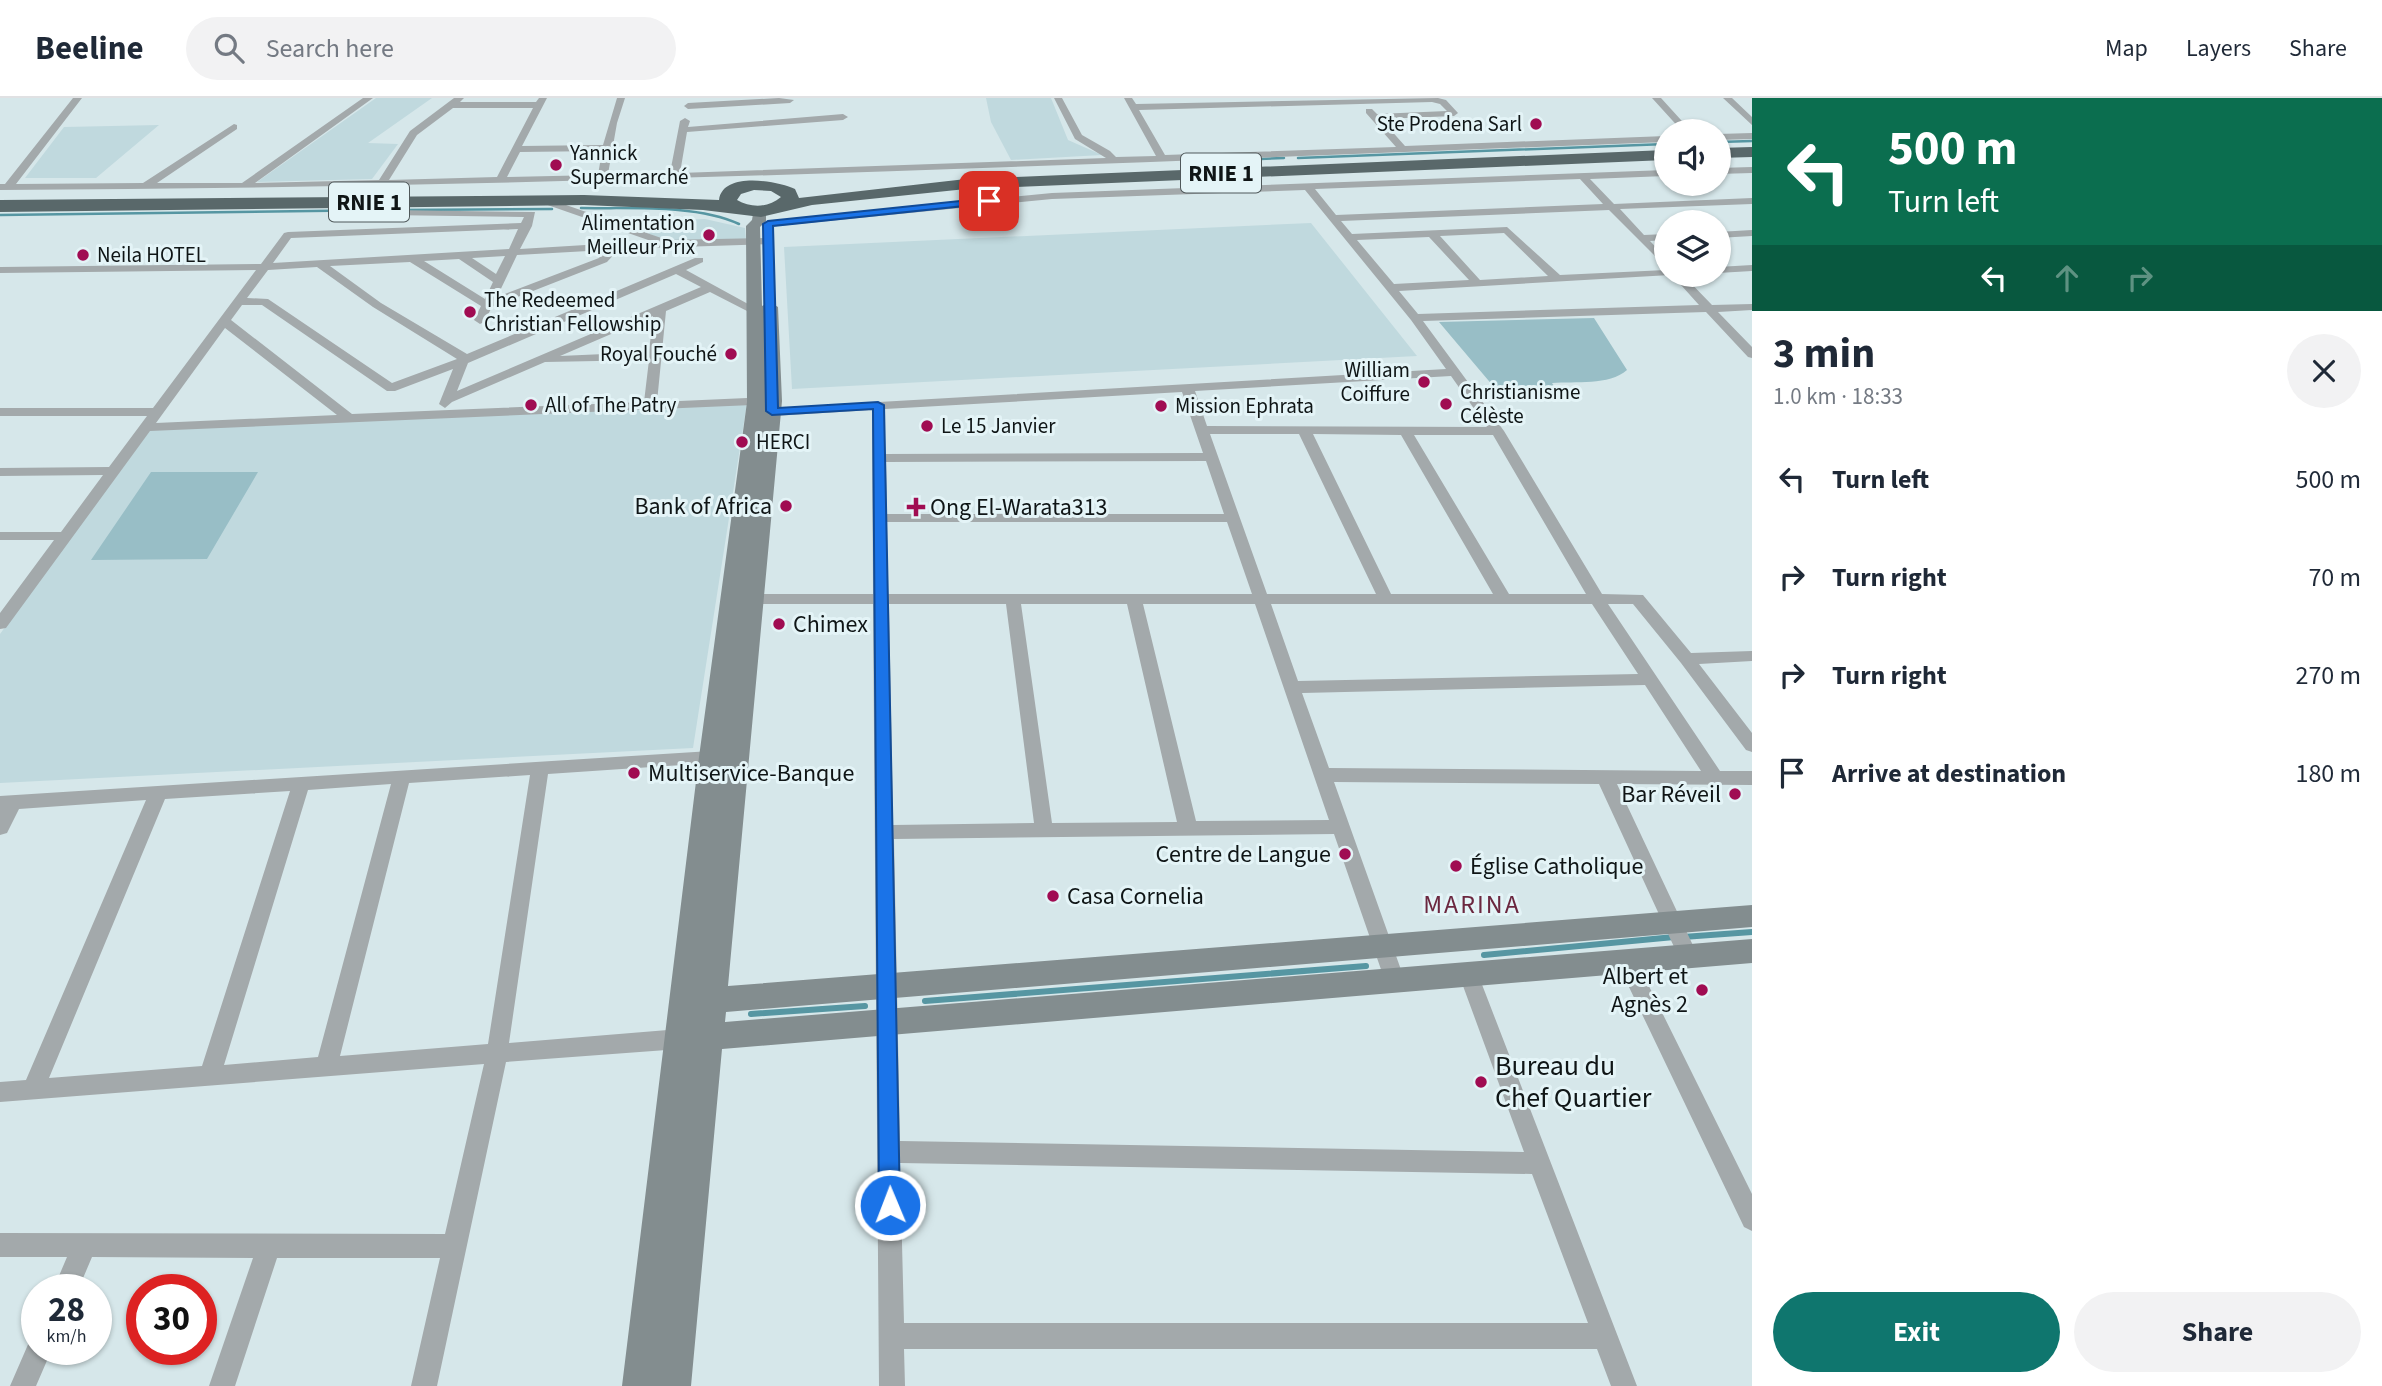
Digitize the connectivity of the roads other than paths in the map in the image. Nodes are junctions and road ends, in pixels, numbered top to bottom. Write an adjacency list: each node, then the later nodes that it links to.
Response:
1 (78, 98): 50 (street)
2 (369, 98): 49 (street)
3 (460, 98): 16 (street)
4 (621, 98): 28 (street)
5 (1058, 98): 36 (street)
6 (1656, 98): 19 (street)
7 (790, 100): 13 (street)
8 (1359, 100): 10 (street); 18 (street); 18 (street)
9 (1225, 101): 10 (street); 14 (street)
10 (1283, 101)
11 (1730, 101): 15 (street); 20 (street)
12 (542, 102): 16 (street); 30 (street)
13 (689, 102): 22 (street)
14 (1131, 102): 35 (street)
15 (1752, 103)
16 (451, 105): 46 (street)
17 (843, 117): 22 (street)
18 (1374, 117): 29 (street)
19 (1676, 119)
20 (1752, 122)
21 (234, 127): 47 (street)
22 (683, 130): 41 (street)
23 (1752, 136): 24 (street)
24 (1731, 137)
25 (1654, 139): 29 (street)
26 (1752, 146): 27 (highway)
27 (1731, 147)
28 (609, 148): 30 (street); 43 (street)
29 (1402, 148): 39 (street)
30 (516, 149): 44 (street)
31 (1654, 150): 39 (highway, RNIE 1)
32 (1752, 152): 33 (highway)
33 (1731, 153)
34 (1654, 156): 39 (highway, RNIE 1)
35 (1162, 158): 36 (street); 39 (street)
36 (1113, 160): 45 (street)
37 (1752, 170): 38 (street)
38 (1731, 171)
39 (1302, 172): 42 (street); 48 (highway, RNIE 1); 56 (highway, RNIE 1); 57 (street)
40 (1654, 173): 42 (street)
41 (674, 176): 43 (street); 45 (street)
42 (1582, 176): 55 (street)
43 (602, 178): 44 (street)
44 (500, 180): 46 (street)
45 (755, 180): 48 (highway, RNIE 1); 56 (highway, RNIE 1)
46 (382, 183): 49 (street)
47 (146, 186): 49 (street); 50 (street)
48 (781, 188): 56 (highway)
49 (239, 189): 50 (highway, RNIE 1); 56 (highway, RNIE 1)
50 (3, 191)
51 (543, 200): 54 (highway, RNIE 1); 56 (highway, RNIE 1); 66 (street)
52 (1752, 201): 55 (street)
53 (0, 206): 54 (highway, RNIE 1)
54 (393, 207): 58 (street); 59 (street)
55 (1612, 207): 57 (street); 64 (street)
56 (757, 218): 66 (street); 91 (street); 104 (street)
57 (1334, 218): 63 (street)
58 (527, 226): 59 (street); 69 (street)
59 (361, 231): 74 (street)
60 (1752, 233): 62 (street)
61 (1432, 234): 63 (street); 80 (street); 82 (street)
62 (1731, 234)
63 (1349, 237): 85 (street)
64 (1642, 238): 65 (street); 68 (street)
65 (1654, 238)
66 (669, 243): 67 (street)
67 (614, 248): 69 (street); 87 (street)
68 (1654, 251)
69 (512, 254): 70 (street); 81 (street)
70 (463, 257): 71 (street); 81 (street)
71 (413, 259): 73 (street); 87 (street)
72 (699, 260): 78 (street)
73 (318, 262): 74 (street); 97 (street)
74 (264, 267): 77 (street); 86 (street)
75 (1752, 268): 76 (street)
76 (1731, 269)
77 (0, 270)
78 (678, 270): 83 (street); 97 (street)
79 (1654, 274): 80 (street)
80 (1557, 279): 82 (street)
81 (499, 281): 87 (street)
82 (1478, 284): 85 (street)
83 (711, 287): 90 (street); 91 (street)
84 (1689, 287): 89 (street)
85 (1391, 288): 92 (street)
86 (238, 302): 94 (street); 97 (street)
87 (487, 305): 93 (street)
88 (1752, 307): 89 (street)
89 (1709, 308): 92 (street); 95 (street)
90 (660, 309): 96 (street); 98 (street)
91 (754, 310): 104 (street)
92 (1415, 318): 99 (street)
93 (480, 320)
94 (224, 321): 106 (street); 108 (street)
95 (1751, 351)
96 (654, 356): 98 (street); 102 (street)
97 (463, 361): 101 (street)
98 (539, 361): 101 (street)
99 (1454, 372): 100 (street); 111 (street)
100 (1186, 387): 103 (street); 110 (street)
101 (446, 400): 107 (street)
102 (650, 405): 104 (street); 107 (street)
103 (878, 405): 104 (street); 115 (street)
104 (764, 407): 122 (street)
105 (0, 412): 106 (street)
106 (157, 412): 109 (street)
107 (440, 416): 108 (street)
108 (350, 419): 109 (street)
109 (146, 427): 116 (street)
110 (1202, 430): 112 (street); 114 (street)
111 (1497, 431): 113 (street); 129 (street)
112 (1305, 432): 113 (street); 127 (street)
113 (1406, 432): 128 (street)
114 (1211, 457): 115 (street); 119 (street)
115 (879, 458): 118 (street)
116 (113, 471): 117 (street); 121 (street)
117 (0, 472)
118 (880, 518): 119 (street); 123 (street)
119 (1231, 518): 126 (street)
120 (0, 536): 121 (street)
121 (65, 536): 130 (street)
122 (742, 599): 123 (street); 136 (street); 160 (street)
123 (881, 599): 124 (street); 150 (street)
124 (1013, 599): 125 (street); 149 (street)
125 (1134, 599): 126 (street); 148 (street)
126 (1259, 599): 127 (street); 134 (street)
127 (1386, 599): 128 (street)
128 (1504, 599): 129 (street)
129 (1597, 599): 132 (street); 133 (street)
130 (3, 617)
131 (1752, 656): 132 (street)
132 (1687, 659): 135 (street)
133 (1648, 679): 134 (street); 141 (street)
134 (1292, 687): 138 (street)
135 (1752, 746)
136 (711, 757): 137 (street); 161 (street)
137 (540, 768): 139 (street); 164 (street)
138 (1323, 775): 140 (street); 146 (street)
139 (401, 777): 143 (street); 165 (street)
140 (1605, 777): 141 (street); 152 (street)
141 (1715, 778): 142 (street)
142 (1752, 778)
143 (301, 784): 144 (street); 166 (street)
144 (158, 794): 145 (street); 167 (street)
145 (6, 803): 147 (street)
146 (1342, 827): 148 (street); 153 (street)
147 (0, 828)
148 (1188, 828): 149 (street)
149 (1044, 829): 150 (street)
150 (884, 832): 159 (street)
151 (1752, 916): 152 (street)
152 (1671, 922): 153 (street); 155 (street)
153 (1384, 946): 158 (street); 159 (street)
154 (1752, 951): 155 (street)
155 (1688, 957): 156 (street)
156 (1628, 961): 157 (street); 171 (street)
157 (1469, 975): 158 (street); 170 (street)
158 (1395, 981): 162 (street)
159 (886, 985): 160 (street); 162 (street)
160 (712, 1000): 161 (street); 163 (street)
161 (684, 1003): 163 (street)
162 (887, 1023): 163 (street); 169 (street)
163 (694, 1038): 164 (street); 183 (street); 184 (street)
164 (497, 1053): 165 (street); 175 (street)
165 (326, 1067): 166 (street)
166 (210, 1075): 167 (street)
167 (33, 1089): 168 (street)
168 (0, 1092)
169 (889, 1152): 170 (street); 177 (street)
170 (1540, 1163): 178 (street)
171 (1752, 1219)
172 (0, 1245): 173 (street)
173 (85, 1245): 174 (street); 176 (street)
174 (269, 1245): 175 (street); 181 (street)
175 (455, 1246): 182 (street)
176 (72, 1274)
177 (891, 1336): 178 (street); 185 (street)
178 (1605, 1336): 186 (street)
179 (32, 1365): 180 (street)
180 (23, 1386)
181 (222, 1386)
182 (424, 1386)
183 (640, 1386)
184 (673, 1386)
185 (892, 1386)
186 (1624, 1386)

